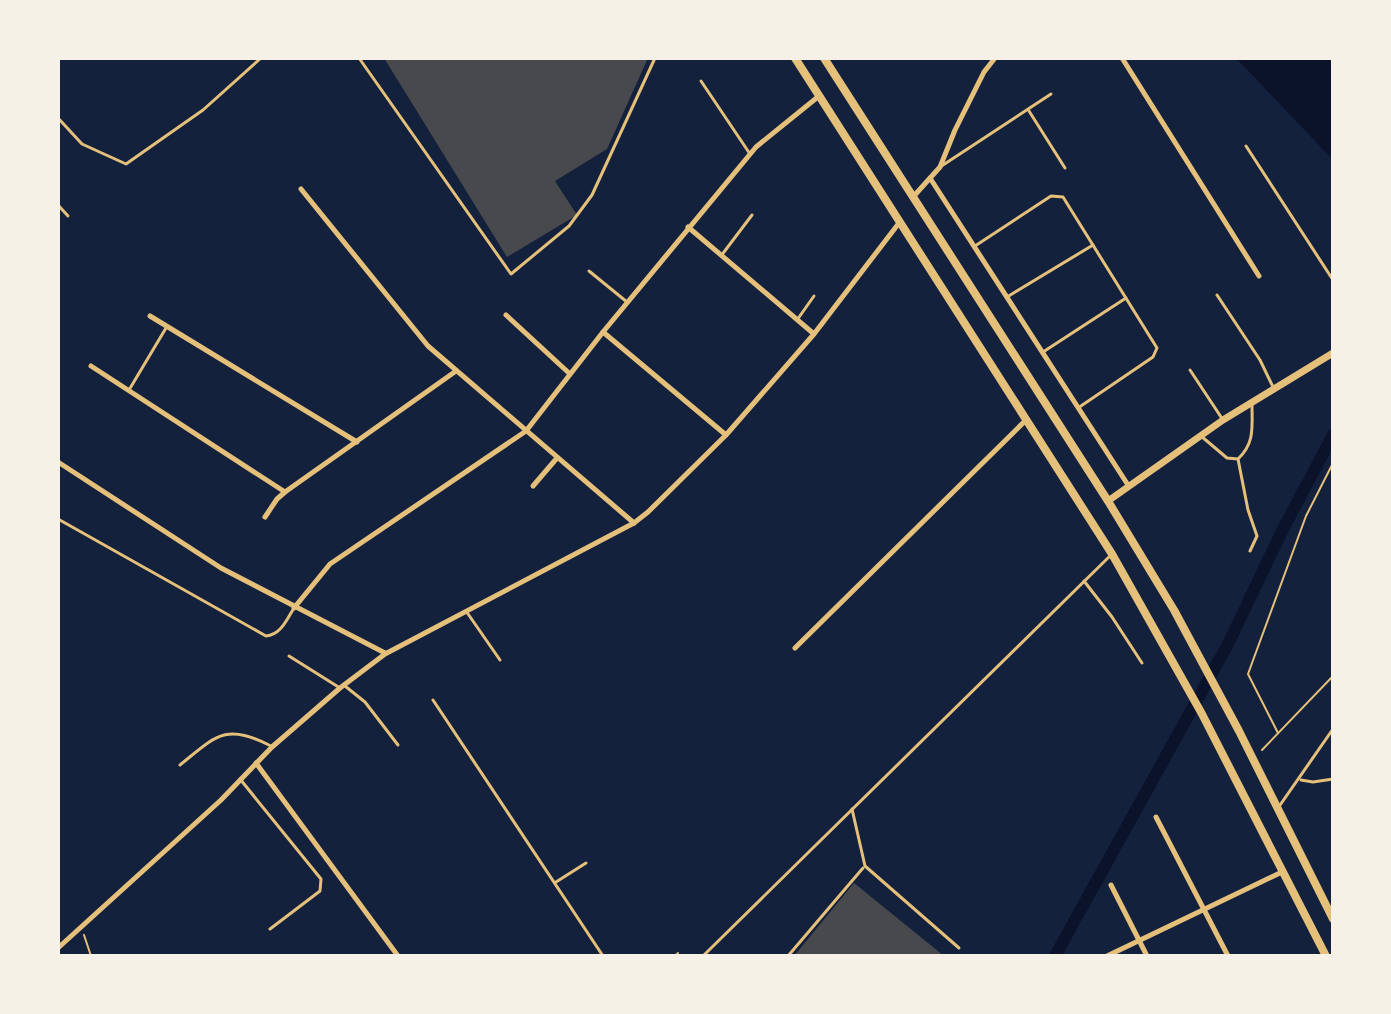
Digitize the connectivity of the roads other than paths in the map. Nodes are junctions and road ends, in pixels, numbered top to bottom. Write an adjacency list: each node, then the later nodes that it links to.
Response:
1 (261, 58): 12 (lane)
2 (359, 58): 3 (lane)
3 (655, 58)
4 (795, 58): 10 (main road)
5 (824, 58): 19 (main road)
6 (995, 58): 15 (street)
7 (1122, 58): 29 (street)
8 (701, 81): 14 (lane)
9 (1051, 94): 11 (lane)
10 (819, 96): 14 (street); 23 (main road)
11 (1028, 109): 15 (lane); 16 (lane)
12 (58, 118)
13 (1246, 146): 30 (lane)
14 (750, 154): 24 (street)
15 (940, 167): 17 (street)
16 (1065, 168)
17 (930, 178): 19 (street); 26 (street)
18 (301, 189): 46 (street)
19 (912, 197): 64 (main road)
20 (58, 205): 22 (lane)
21 (752, 215): 27 (lane)
22 (68, 216)
23 (900, 223): 41 (street); 52 (main road)
24 (688, 227): 27 (street); 35 (street)
25 (1093, 245): 26 (lane); 33 (lane); 34 (lane)
26 (975, 246): 33 (street)
27 (721, 256): 38 (street)
28 (589, 271): 35 (lane)
29 (1259, 276)
30 (1333, 280)
31 (1217, 295): 48 (lane)
32 (814, 296): 38 (lane)
33 (1007, 297): 42 (street)
34 (1126, 298): 42 (lane); 51 (lane)
35 (627, 302): 40 (street)
36 (506, 315): 47 (street)
37 (150, 316): 39 (street)
38 (797, 320): 41 (street)
39 (168, 327): 49 (lane); 57 (street)
40 (603, 332): 47 (street); 55 (street)
41 (814, 334): 55 (street)
42 (1043, 352): 51 (street)
43 (1333, 353): 48 (street)
44 (91, 366): 49 (street)
45 (1190, 370): 53 (lane)
46 (456, 371): 54 (street); 57 (street)
47 (570, 374): 54 (street)
48 (1274, 389): 50 (street)
49 (129, 390): 63 (street)
50 (1252, 401): 53 (street); 59 (lane)
51 (1078, 408): 61 (street)
52 (1026, 419): 69 (main road); 73 (street)
53 (1223, 420): 56 (street)
54 (526, 431): 58 (street); 71 (street)
55 (726, 435): 67 (street)
56 (1200, 435): 59 (lane); 61 (street)
57 (357, 442): 63 (street)
58 (557, 458): 62 (street); 67 (street)
59 (1238, 459): 68 (lane)
60 (58, 462): 71 (street)
61 (1128, 485): 64 (street)
62 (533, 486)
63 (285, 492): 65 (street)
64 (1108, 501): 89 (main road)
65 (265, 517)
66 (58, 519): 71 (lane)
67 (634, 523): 72 (street)
68 (1250, 551)
69 (1112, 554): 70 (lane); 93 (main road)
70 (1084, 580): 77 (lane); 88 (lane)
71 (294, 608): 74 (street)
72 (466, 611): 74 (street); 76 (lane)
73 (795, 648)
74 (385, 654): 78 (street)
75 (289, 656): 78 (lane)
76 (500, 660)
77 (1142, 663)
78 (342, 686): 81 (lane); 82 (street)
79 (433, 700): 94 (lane)
80 (1332, 732): 87 (lane)
81 (398, 745)
82 (272, 747): 83 (street); 84 (lane)
83 (256, 763): 85 (street); 102 (street)
84 (180, 765)
85 (240, 779): 98 (lane); 100 (street)
86 (1333, 779): 87 (lane)
87 (1300, 780): 89 (lane)
88 (852, 809): 92 (lane); 104 (lane)
89 (1277, 809): 97 (main road)
90 (1156, 817): 96 (street)
91 (586, 863): 94 (lane)
92 (865, 866): 101 (lane); 105 (lane)
93 (1283, 871): 96 (street); 109 (main road)
94 (555, 883): 103 (lane)
95 (1111, 885): 99 (street)
96 (1205, 909): 99 (street); 108 (street)
97 (1333, 919)
98 (270, 929)
99 (1140, 940): 106 (street); 107 (street)
100 (59, 946)
101 (959, 948)
102 (398, 956)
103 (603, 956)
104 (703, 956)
105 (788, 956)
106 (1107, 956)
107 (1147, 956)
108 (1228, 956)
109 (1326, 956)

